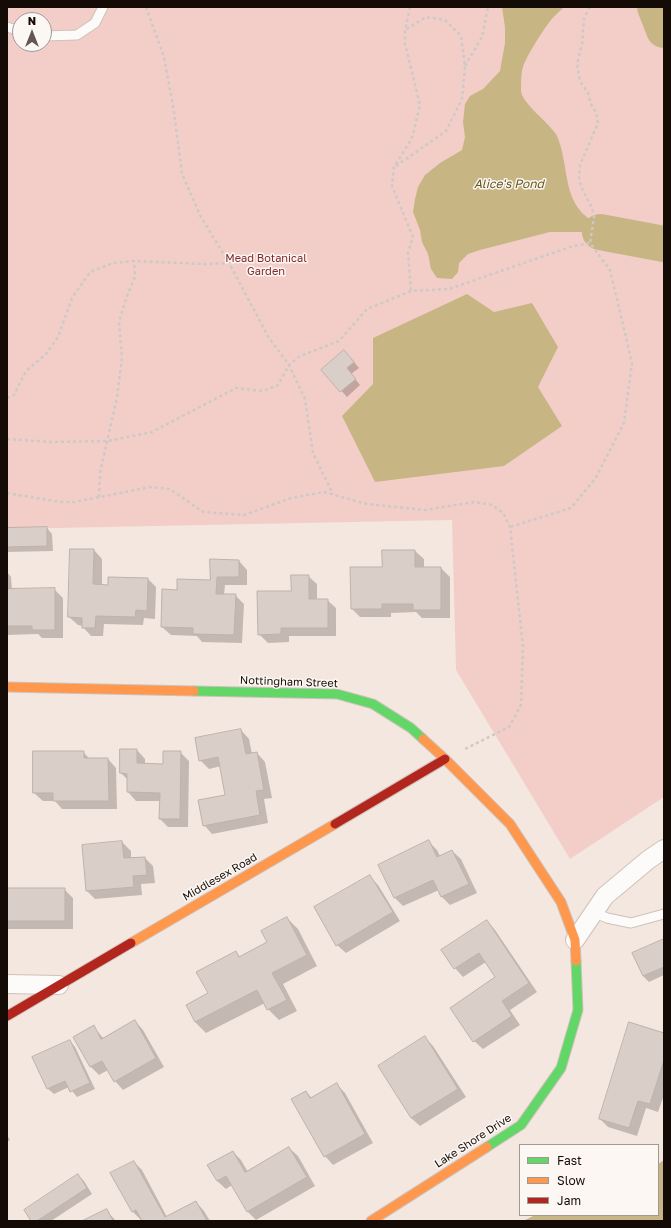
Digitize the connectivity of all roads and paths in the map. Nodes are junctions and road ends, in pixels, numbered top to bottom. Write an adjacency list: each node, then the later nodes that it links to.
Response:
1 (103, 7): 7 (lane)
2 (146, 7): 12 (path)
3 (410, 7): 6 (path)
4 (488, 7): 8 (path)
5 (590, 7): 10 (path)
6 (405, 30): 8 (path); 9 (path)
7 (52, 36)
8 (465, 66): 9 (path)
9 (394, 167): 13 (path)
10 (590, 243): 13 (path); 21 (path)
11 (134, 261): 12 (path); 15 (path); 17 (path)
12 (229, 263): 14 (path)
13 (411, 291): 14 (path)
14 (289, 364): 17 (path); 19 (path)
15 (7, 398)
16 (7, 439): 17 (path)
17 (108, 441): 20 (path)
18 (7, 493): 20 (path)
19 (332, 494): 20 (path); 21 (path)
20 (98, 497)
21 (510, 527): 23 (path)
22 (7, 687): 23 (street, Nottingham Street)
23 (445, 759): 27 (street, Nottingham Street); 29 (street, Middlesex Road)
24 (664, 849): 25 (street)
25 (593, 912): 26 (lane); 27 (street)
26 (664, 914)
27 (575, 940): 31 (street, Lake Shore Drive)
28 (7, 984): 29 (street)
29 (59, 985): 30 (street, Middlesex Road)
30 (7, 1016)
31 (371, 1221)

